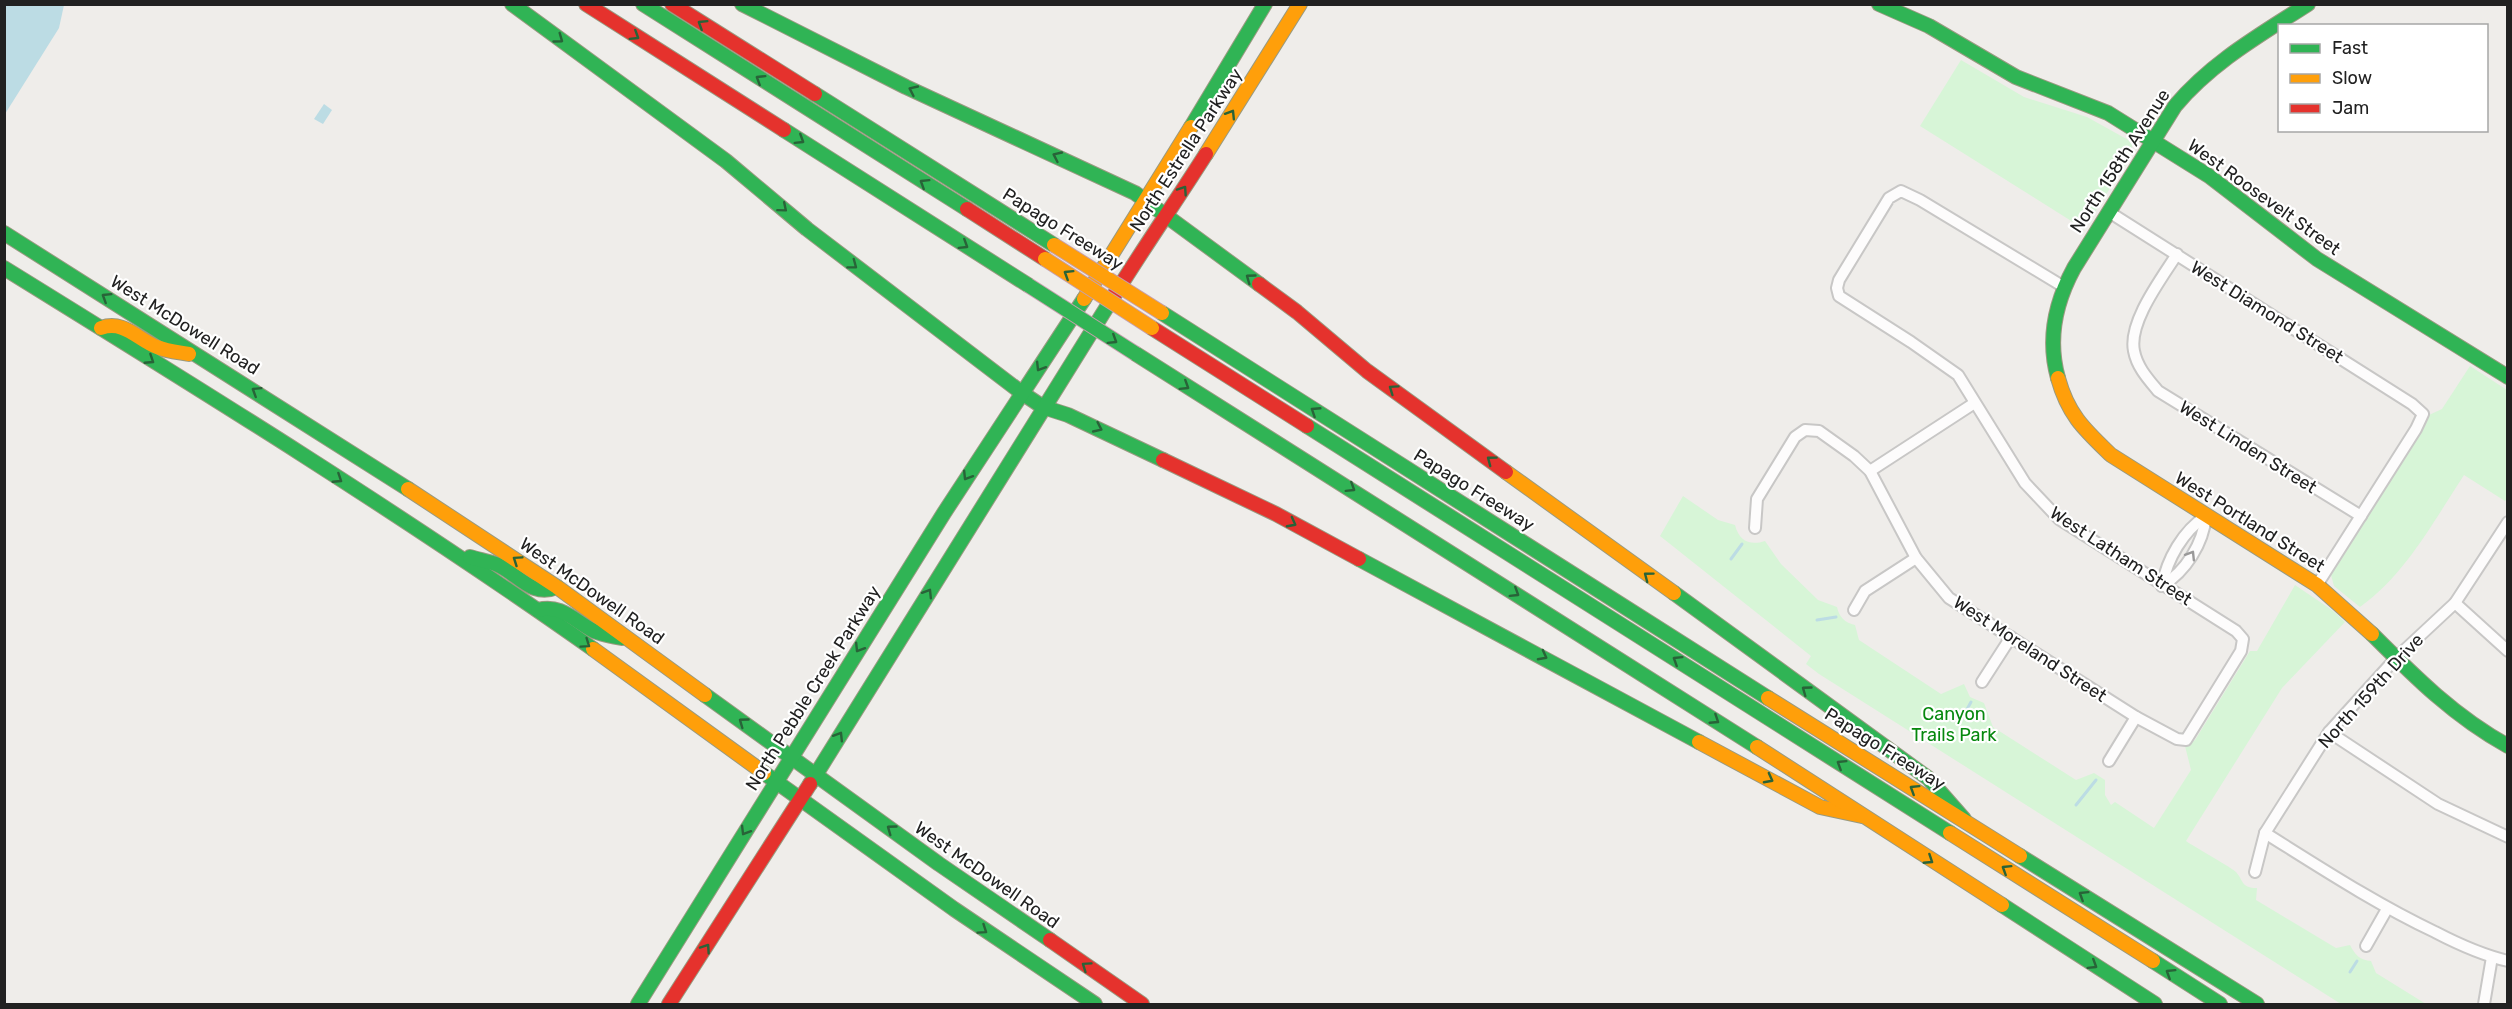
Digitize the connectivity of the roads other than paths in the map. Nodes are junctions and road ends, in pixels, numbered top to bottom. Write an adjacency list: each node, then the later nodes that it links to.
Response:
1 (512, 4): 23 (main road, one-way to 23)
2 (586, 4): 55 (main road, one-way to 55, bridge)
3 (643, 4): 71 (main road, one-way to 3, bridge)
4 (672, 4): 56 (main road, Papago Freeway, one-way to 4, bridge)
5 (742, 4): 13 (main road, one-way to 5)
6 (1265, 4): 13 (main road, North Estrella Parkway)
7 (1300, 4): 15 (main road, North Estrella Parkway, one-way to 7)
8 (1879, 4): 11 (main road, West Roosevelt Street)
9 (1908, 4): 11 (main road, West Roosevelt Street)
10 (2308, 4): 12 (main road, North 158th Avenue)
11 (1929, 26): 12 (main road, West Roosevelt Street)
12 (2153, 141): 14 (main road, North 158th Avenue); 22 (main road, West Roosevelt Street)
13 (1146, 201): 15 (main road); 23 (main road, North Estrella Parkway, one-way to 23)
14 (2109, 212): 17 (street, West Diamond Street); 19 (main road, North 158th Avenue)
15 (1164, 214): 25 (main road, North Estrella Parkway); 56 (main road, one-way to 15)
16 (4, 233): 21 (main road, West McDowell Road, one-way to 16)
17 (2177, 254): 28 (street, West Linden Street); 28 (street, West Diamond Street)
18 (4, 268): 20 (main road)
19 (2064, 287): 24 (street, West Latham Street); 27 (main road, West Portland Street)
20 (101, 328): 21 (main road); 31 (main road, one-way to 31)
21 (199, 356): 36 (main road, West McDowell Road, one-way to 21)
22 (2508, 377)
23 (1022, 393): 25 (main road); 33 (main road, North Pebble Creek Parkway, one-way to 33)
24 (1973, 404): 26 (street); 35 (street, West Latham Street)
25 (1043, 407): 40 (main road, one-way to 25); 55 (main road, one-way to 55)
26 (1870, 471): 30 (street, West Moreland Street); 32 (street, West Moreland Street)
27 (2206, 516): 34 (main road, West Portland Street); 35 (street)
28 (2361, 516): 34 (street)
29 (2508, 522): 37 (street, North 159th Drive)
30 (1755, 528)
31 (451, 551): 36 (main road); 38 (main road)
32 (1916, 558): 39 (street); 41 (street, West Moreland Street)
33 (905, 575): 40 (main road); 50 (main road, North Pebble Creek Parkway, one-way to 50)
34 (2317, 585): 44 (main road, West Portland Street)
35 (2162, 586): 48 (street, West Latham Street)
36 (557, 587): 42 (main road, West McDowell Road)
37 (2456, 603): 43 (street); 44 (street, North 159th Drive)
38 (538, 610): 42 (main road); 53 (main road, one-way to 53)
39 (1854, 610)
40 (903, 634): 52 (main road, one-way to 40)
41 (2011, 637): 45 (street); 46 (street, West Moreland Street)
42 (630, 639): 50 (main road, West McDowell Road, one-way to 42)
43 (2508, 651)
44 (2396, 658): 47 (street, North 159th Drive); 49 (main road, West Portland Street)
45 (1982, 682)
46 (2136, 717): 48 (street, West Moreland Street); 51 (street)
47 (2328, 732): 57 (street, North 159th Drive); 58 (street)
48 (2186, 740)
49 (2508, 746)
50 (791, 757): 52 (main road, West McDowell Road); 53 (main road, North Pebble Creek Parkway)
51 (2109, 761)
52 (815, 774): 54 (main road); 61 (main road, West McDowell Road, one-way to 52)
53 (775, 781): 54 (main road); 66 (main road, North Pebble Creek Parkway, one-way to 66)
54 (800, 799): 65 (main road, one-way to 65); 67 (main road, one-way to 54)
55 (1862, 816): 70 (main road, one-way to 70)
56 (1964, 819): 72 (main road, Papago Freeway, one-way to 56)
57 (2265, 833): 59 (street, North 159th Drive); 60 (street)
58 (2508, 837)
59 (2255, 872)
60 (2387, 909): 62 (street); 63 (street)
61 (1047, 939): 65 (main road); 69 (main road, West McDowell Road, one-way to 61)
62 (2366, 946)
63 (2492, 957): 64 (street); 73 (street)
64 (2508, 961)
65 (1032, 964): 68 (main road)
66 (638, 1005)
67 (669, 1005)
68 (1095, 1005)
69 (1142, 1005)
70 (2155, 1005)
71 (2220, 1005)
72 (2257, 1005)
73 (2484, 1005)

